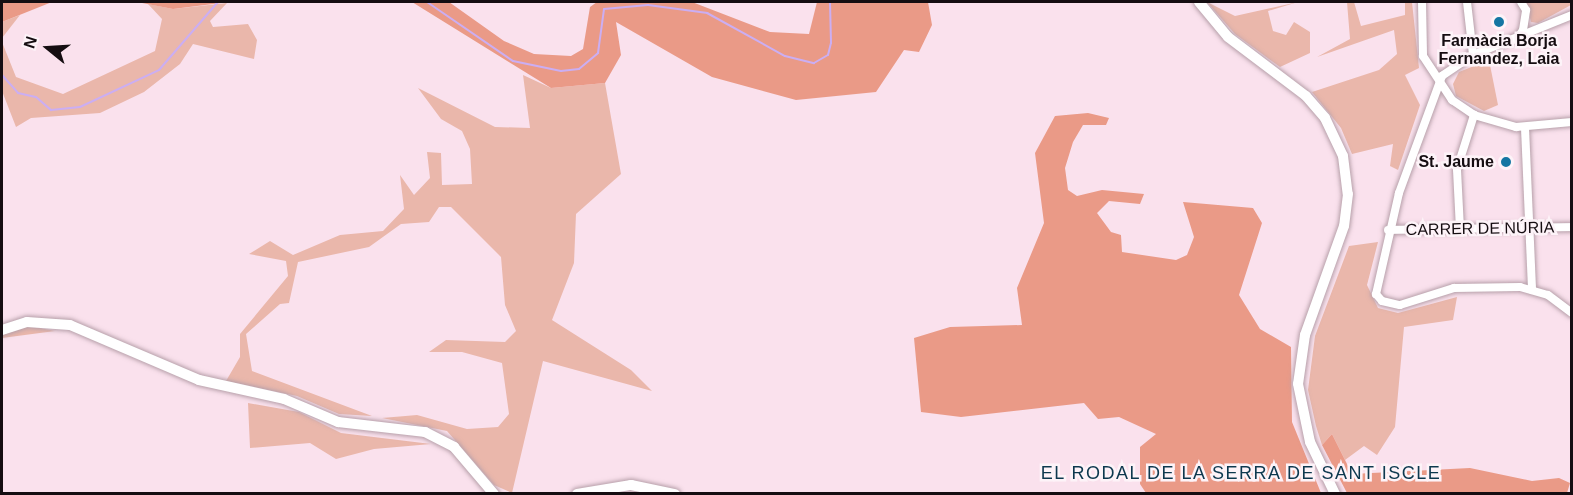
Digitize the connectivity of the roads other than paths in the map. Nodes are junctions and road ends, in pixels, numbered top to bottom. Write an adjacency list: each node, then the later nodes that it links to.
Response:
1 (1198, 2): 22 (main road)
2 (1422, 2): 8 (street)
3 (1467, 2): 7 (street)
4 (1521, 2): 6 (street)
5 (1572, 15): 6 (street)
6 (1515, 41): 7 (street)
7 (1473, 55): 8 (street)
8 (1437, 83): 9 (street); 15 (street)
9 (1474, 115): 11 (street); 14 (street)
10 (1572, 122): 11 (street)
11 (1525, 128): 13 (street)
12 (1572, 227): 13 (street, CARRER DE NÚRIA)
13 (1530, 228): 14 (street, CARRER DE NÚRIA); 16 (street)
14 (1460, 229): 15 (street, CARRER DE NÚRIA)
15 (1388, 230): 16 (street)
16 (1532, 291): 17 (street)
17 (1572, 314)
18 (2, 330): 19 (main road)
19 (494, 494)
20 (577, 494): 21 (main road)
21 (675, 494)
22 (1335, 494)

